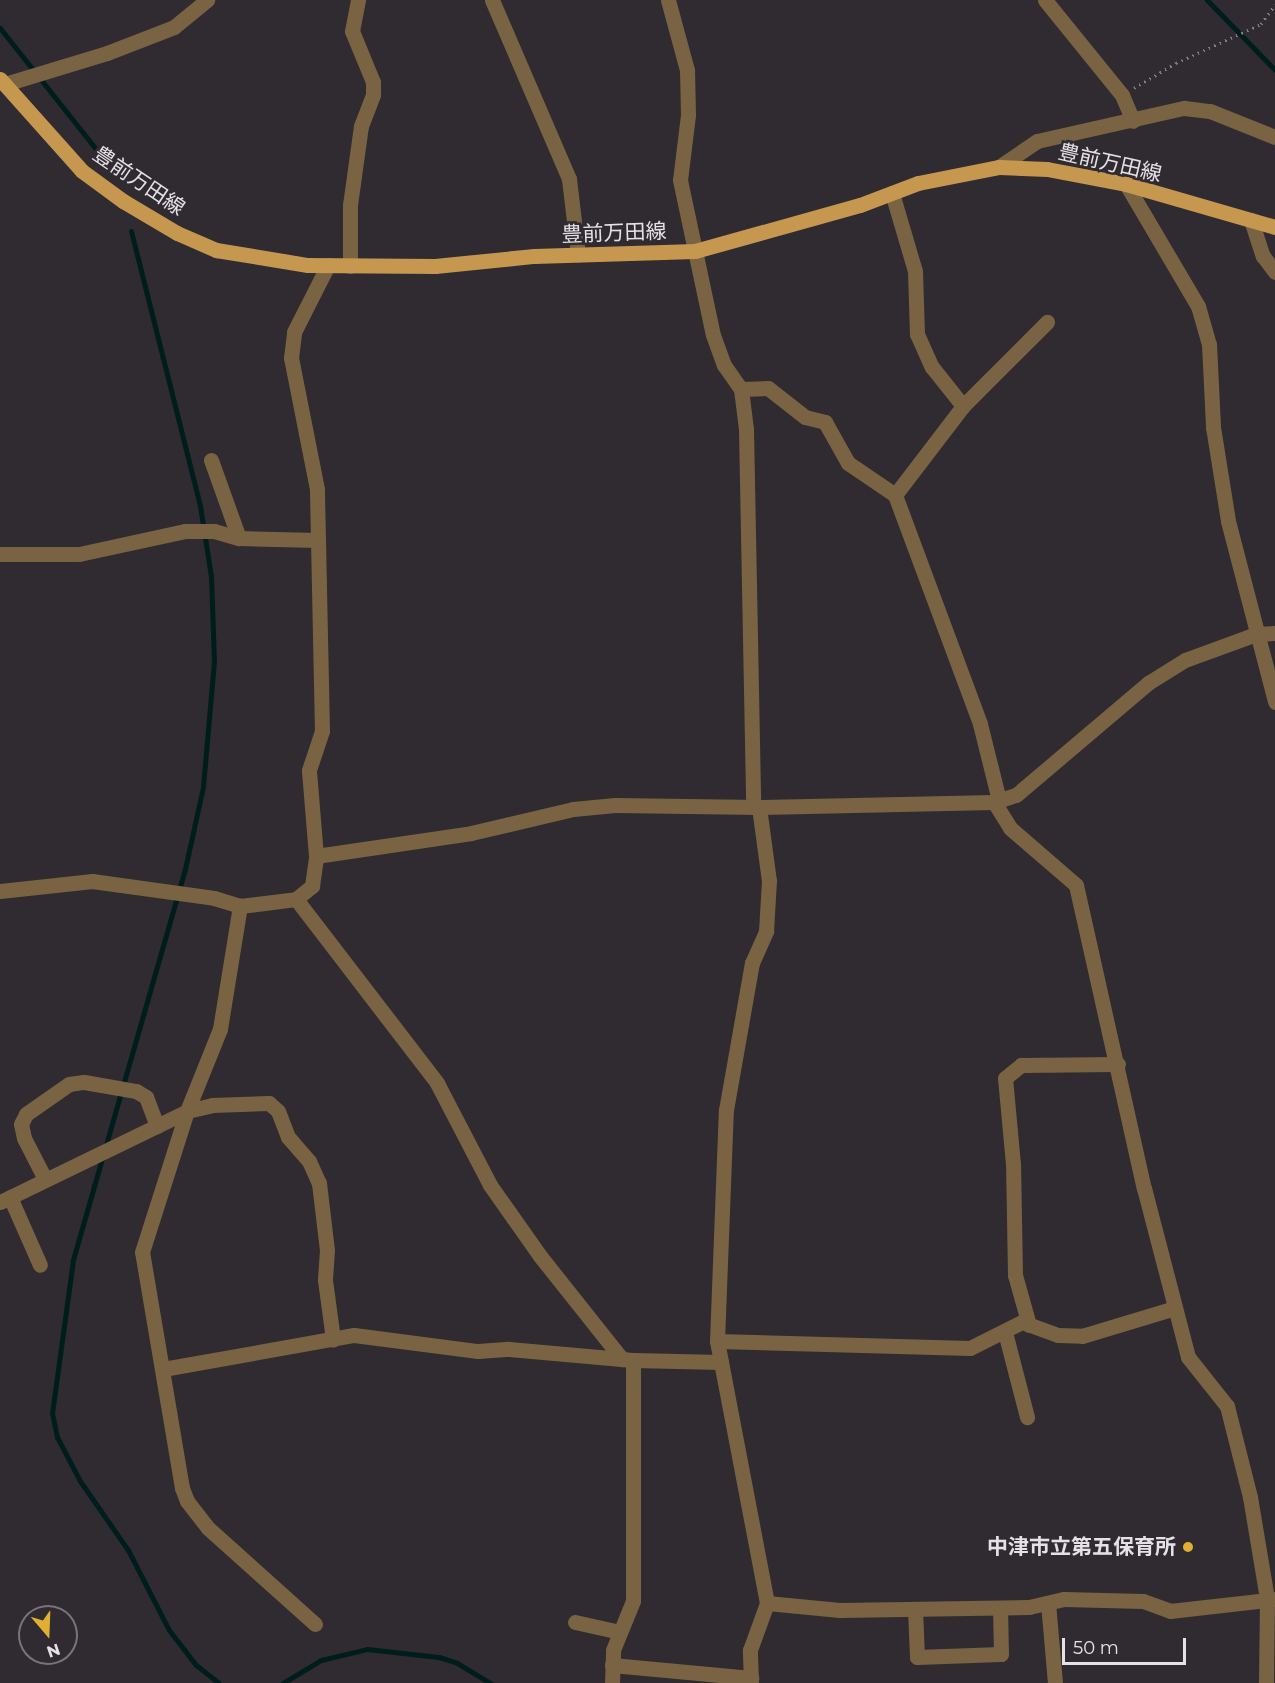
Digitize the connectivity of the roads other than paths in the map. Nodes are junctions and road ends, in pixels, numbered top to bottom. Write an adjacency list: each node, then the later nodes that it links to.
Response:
1 (207, 0): 6 (street)
2 (358, 0): 17 (street)
3 (492, 0): 15 (street)
4 (668, 0): 14 (street)
5 (1044, 0): 7 (street)
6 (2, 82): 16 (main road, 豊前万田線)
7 (1133, 121): 8 (street); 9 (street)
8 (1275, 137)
9 (999, 167): 10 (main road, 豊前万田線); 11 (main road, 豊前万田線)
10 (1126, 184): 12 (main road, 豊前万田線); 28 (street)
11 (892, 193): 14 (main road, 豊前万田線); 21 (street)
12 (1251, 220): 13 (main road, 豊前万田線); 18 (street)
13 (1275, 226)
14 (695, 251): 15 (main road, 豊前万田線); 20 (street)
15 (578, 255): 17 (main road, 豊前万田線)
16 (328, 265): 17 (main road, 豊前万田線); 25 (street)
17 (350, 266)
18 (1275, 272)
19 (1047, 322): 21 (street)
20 (741, 389): 23 (street); 32 (street)
21 (963, 406): 23 (street)
22 (211, 460): 24 (street)
23 (895, 495): 31 (street)
24 (239, 538): 25 (street); 26 (street)
25 (318, 540): 33 (street)
26 (0, 554)
27 (1275, 633): 28 (street)
28 (1256, 634): 29 (street); 31 (street)
29 (1271, 676): 30 (street)
30 (1275, 702)
31 (996, 801): 32 (street); 37 (street)
32 (756, 807): 33 (street); 47 (street)
33 (316, 856): 35 (street)
34 (0, 891): 36 (street)
35 (296, 899): 36 (street); 48 (street)
36 (240, 906): 38 (street)
37 (1118, 1064): 43 (street); 44 (street)
38 (187, 1111): 39 (street); 46 (street); 50 (street)
39 (157, 1126): 40 (street); 40 (street)
40 (45, 1179): 41 (street)
41 (4, 1198): 42 (street)
42 (40, 1265)
43 (1175, 1308): 44 (street); 52 (street)
44 (1029, 1325): 45 (street)
45 (1005, 1332): 47 (street); 51 (street)
46 (333, 1339): 48 (street); 50 (street)
47 (717, 1341): 49 (street)
48 (627, 1359): 49 (street); 59 (street)
49 (720, 1362): 54 (street)
50 (163, 1369): 58 (street)
51 (1027, 1417)
52 (1271, 1599): 53 (street); 64 (street)
53 (1048, 1603): 55 (street); 63 (street)
54 (767, 1604): 56 (street); 61 (street)
55 (999, 1608): 56 (street); 56 (street)
56 (915, 1609)
57 (576, 1622): 59 (street)
58 (315, 1624)
59 (620, 1632): 60 (street)
60 (612, 1665): 61 (street); 62 (street)
61 (751, 1680)
62 (612, 1683)
63 (1055, 1683)
64 (1266, 1683)

